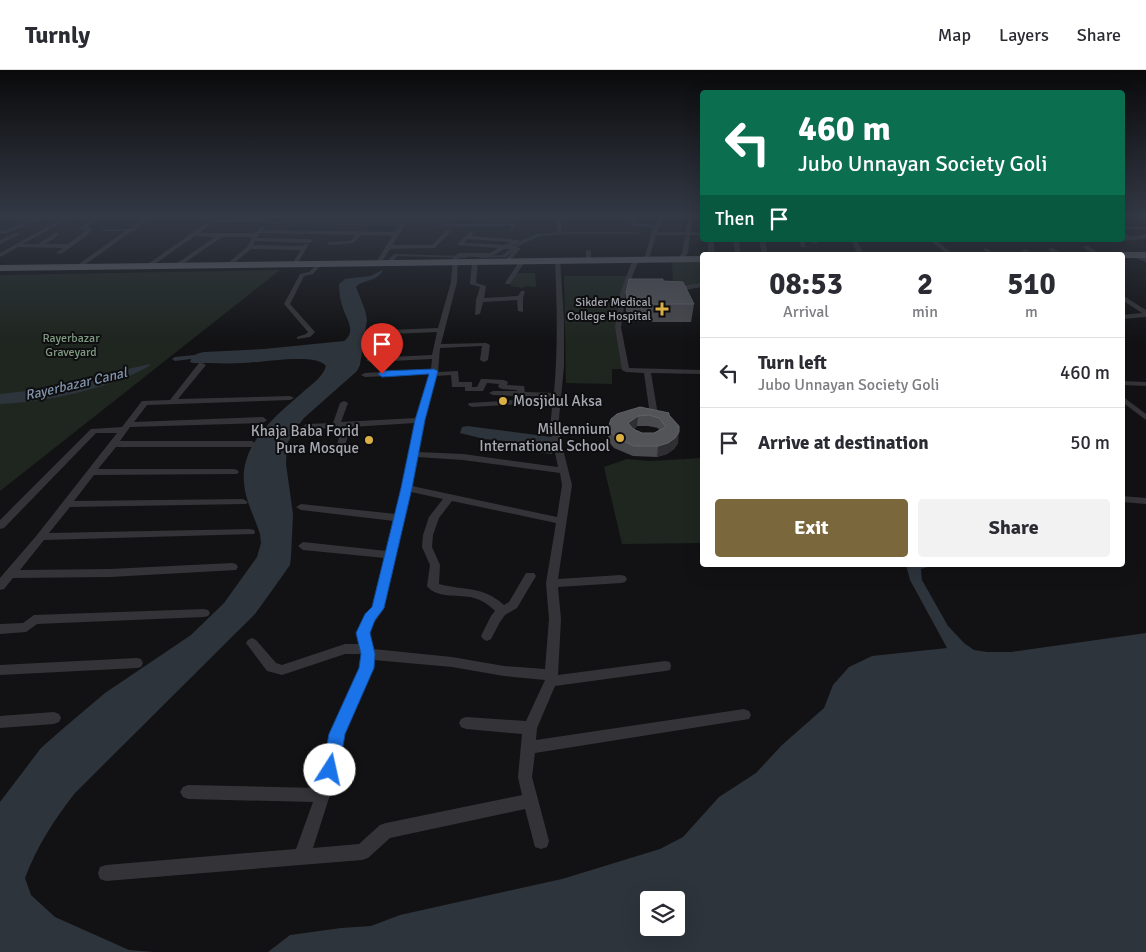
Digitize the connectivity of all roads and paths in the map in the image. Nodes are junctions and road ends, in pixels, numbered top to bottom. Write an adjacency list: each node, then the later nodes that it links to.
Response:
1 (92, 258): 27 (street)
2 (160, 258): 24 (street)
3 (188, 258): 25 (street)
4 (237, 258): 22 (street)
5 (298, 258): 23 (street)
6 (381, 258): 20 (street)
7 (463, 258): 11 (street)
8 (510, 258): 18 (street)
9 (572, 258): 16 (highway)
10 (614, 258): 17 (highway)
11 (456, 259): 19 (highway); 20 (highway); 39 (street)
12 (646, 259): 13 (highway); 17 (highway)
13 (681, 259): 14 (highway)
14 (700, 259)
15 (523, 260): 16 (highway); 18 (highway); 28 (street)
16 (558, 260): 59 (street)
17 (636, 260): 30 (street)
18 (508, 261): 19 (highway)
19 (475, 262): 34 (street)
20 (378, 264): 21 (highway)
21 (318, 265): 23 (highway); 42 (street)
22 (228, 266): 23 (highway); 25 (highway)
23 (294, 266)
24 (147, 267): 25 (highway); 27 (highway)
25 (175, 267)
26 (0, 268): 27 (highway)
27 (77, 268)
28 (508, 283)
29 (700, 286): 32 (street)
30 (623, 293): 31 (street); 51 (street)
31 (632, 293)
32 (665, 293)
33 (1125, 299): 37 (street)
34 (479, 300): 35 (street); 36 (street)
35 (521, 311)
36 (478, 314)
37 (1146, 314): 38 (street)
38 (1125, 317)
39 (442, 330): 40 (street); 44 (street)
40 (399, 332): 41 (street); 43 (street)
41 (367, 333)
42 (299, 338)
43 (394, 346): 45 (street); 47 (street)
44 (437, 346): 46 (street); 49 (street)
45 (365, 347)
46 (436, 357): 47 (street); 53 (street)
47 (390, 359): 48 (street)
48 (370, 360)
49 (484, 360)
50 (202, 365): 62 (street)
51 (647, 370): 52 (street); 65 (street)
52 (700, 372)
53 (433, 373): 54 (street); 58 (street); 68 (street)
54 (364, 375)
55 (1125, 383): 56 (street)
56 (1146, 384)
57 (493, 393): 58 (street)
58 (521, 393): 59 (street); 64 (street)
59 (557, 395): 77 (street)
60 (290, 398): 62 (street)
61 (1125, 400): 66 (street)
62 (172, 402): 71 (street)
63 (344, 404): 69 (street)
64 (472, 405)
65 (654, 415)
66 (1146, 418)
67 (263, 420): 71 (street)
68 (420, 420): 70 (street); 76 (street)
69 (336, 425): 70 (street); 72 (street)
70 (347, 425): 75 (street)
71 (125, 427): 73 (street); 89 (street)
72 (306, 427)
73 (113, 444): 74 (street); 78 (street)
74 (252, 444)
75 (340, 448)
76 (413, 454): 77 (street); 80 (street)
77 (565, 471): 88 (street)
78 (92, 472): 79 (street); 85 (street)
79 (234, 472)
80 (407, 488): 81 (street); 87 (street)
81 (450, 496): 88 (street); 100 (street)
82 (1125, 498): 84 (street)
83 (243, 502): 85 (street)
84 (1146, 502)
85 (65, 504): 91 (street)
86 (301, 507): 87 (street)
87 (400, 518): 93 (street)
88 (562, 521): 98 (street)
89 (0, 526)
90 (250, 532): 91 (street)
91 (41, 537): 95 (street)
92 (303, 546): 93 (street)
93 (390, 555): 105 (street)
94 (232, 567): 95 (street)
95 (11, 574): 99 (street)
96 (530, 576): 100 (street)
97 (621, 579): 98 (street)
98 (552, 583): 109 (street)
99 (0, 586)
100 (503, 611): 103 (street)
101 (204, 613): 102 (street)
102 (0, 629)
103 (487, 636)
104 (252, 643): 105 (street)
105 (368, 652): 109 (street); 117 (street)
106 (137, 663): 108 (street)
107 (665, 666): 109 (street)
108 (0, 670)
109 (551, 678): 114 (street)
110 (744, 715): 115 (street)
111 (54, 718): 112 (street)
112 (0, 722)
113 (466, 723): 114 (street)
114 (530, 728): 115 (street)
115 (527, 748): 118 (street)
116 (188, 792): 117 (street)
117 (322, 795): 120 (street)
118 (530, 801): 119 (street); 120 (street)
119 (541, 841)
120 (302, 856): 121 (street)
121 (106, 873)

